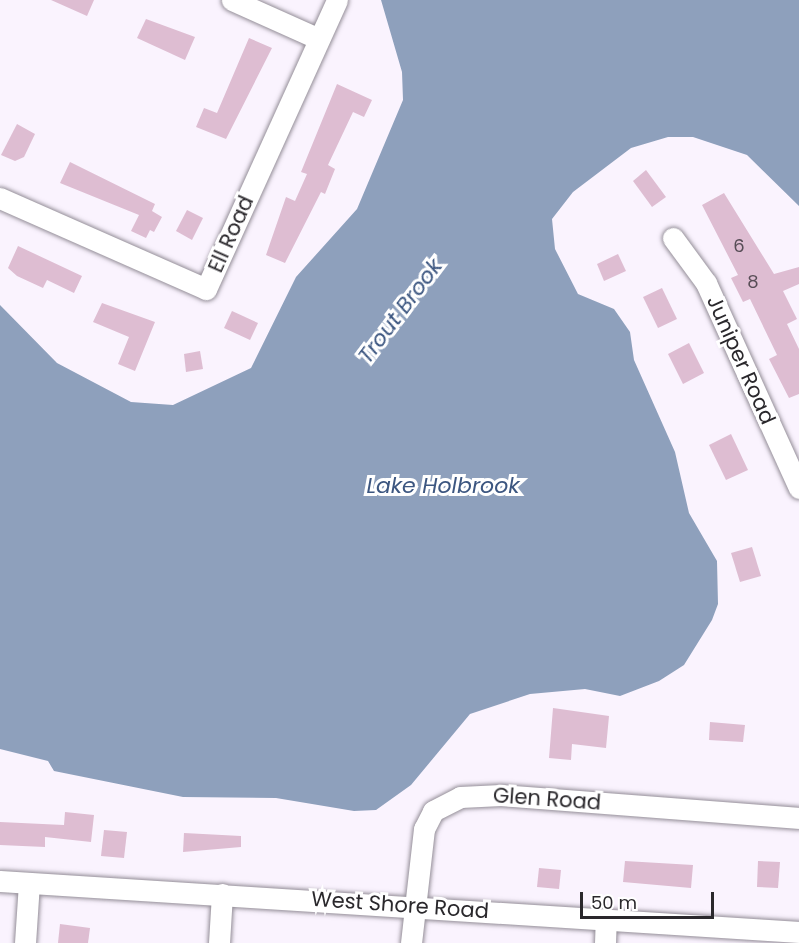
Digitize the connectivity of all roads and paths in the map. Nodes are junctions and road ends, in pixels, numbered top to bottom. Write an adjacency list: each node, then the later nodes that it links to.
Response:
1 (232, 0): 3 (street)
2 (337, 0): 3 (street)
3 (319, 39): 4 (street, Ell Road)
4 (0, 198)
5 (673, 238): 6 (street, Juniper Road)
6 (799, 488)
7 (799, 818): 11 (street, Glen Road)
8 (0, 881): 9 (street, West Shore Road)
9 (29, 883): 10 (street, West Shore Road); 14 (street)
10 (222, 894): 11 (street, West Shore Road); 15 (street)
11 (414, 906): 12 (street, West Shore Road); 16 (street, Glen Road)
12 (606, 919): 13 (street, West Shore Road); 17 (street)
13 (799, 932)
14 (25, 943)
15 (219, 943)
16 (411, 943)
17 (605, 943)

